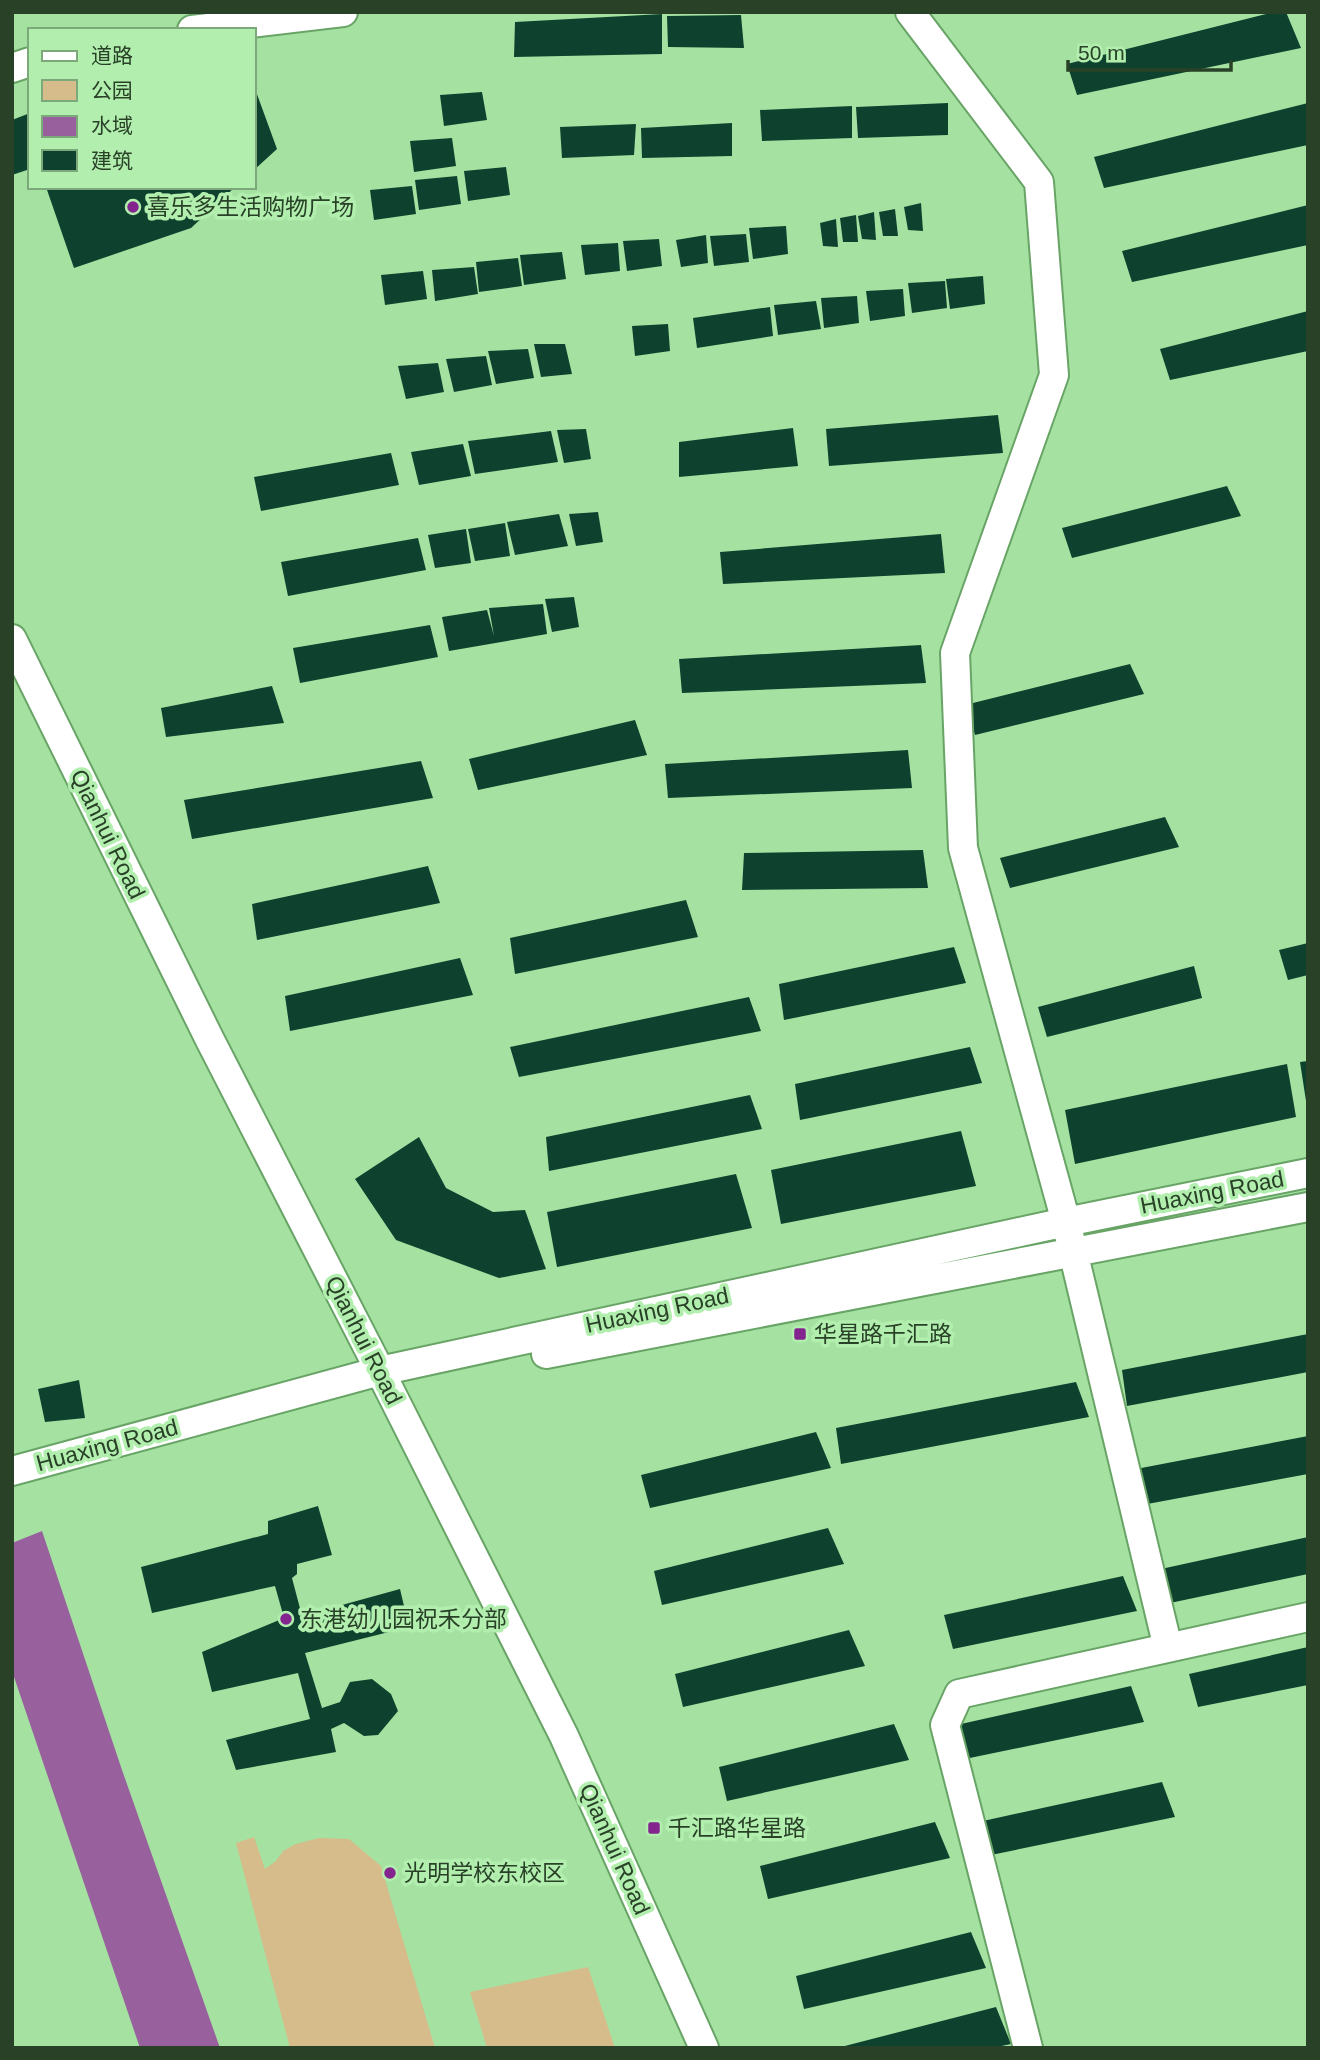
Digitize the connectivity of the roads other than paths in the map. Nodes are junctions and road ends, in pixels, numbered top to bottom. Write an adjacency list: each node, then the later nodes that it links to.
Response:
1 (343, 12): 3 (street)
2 (910, 12): 7 (street)
3 (208, 28)
4 (12, 639): 9 (street, Qianhui Road)
5 (1308, 1173): 7 (street, Huaxing Road)
6 (1308, 1207): 8 (street)
7 (1066, 1222): 8 (street); 9 (street, Huaxing Road)
8 (1073, 1251): 9 (street); 12 (street)
9 (380, 1371): 10 (street, Huaxing Road); 13 (street, Qianhui Road)
10 (12, 1471)
11 (1308, 1617): 12 (street)
12 (1168, 1648): 14 (street)
13 (704, 2048)
14 (1028, 2048)

